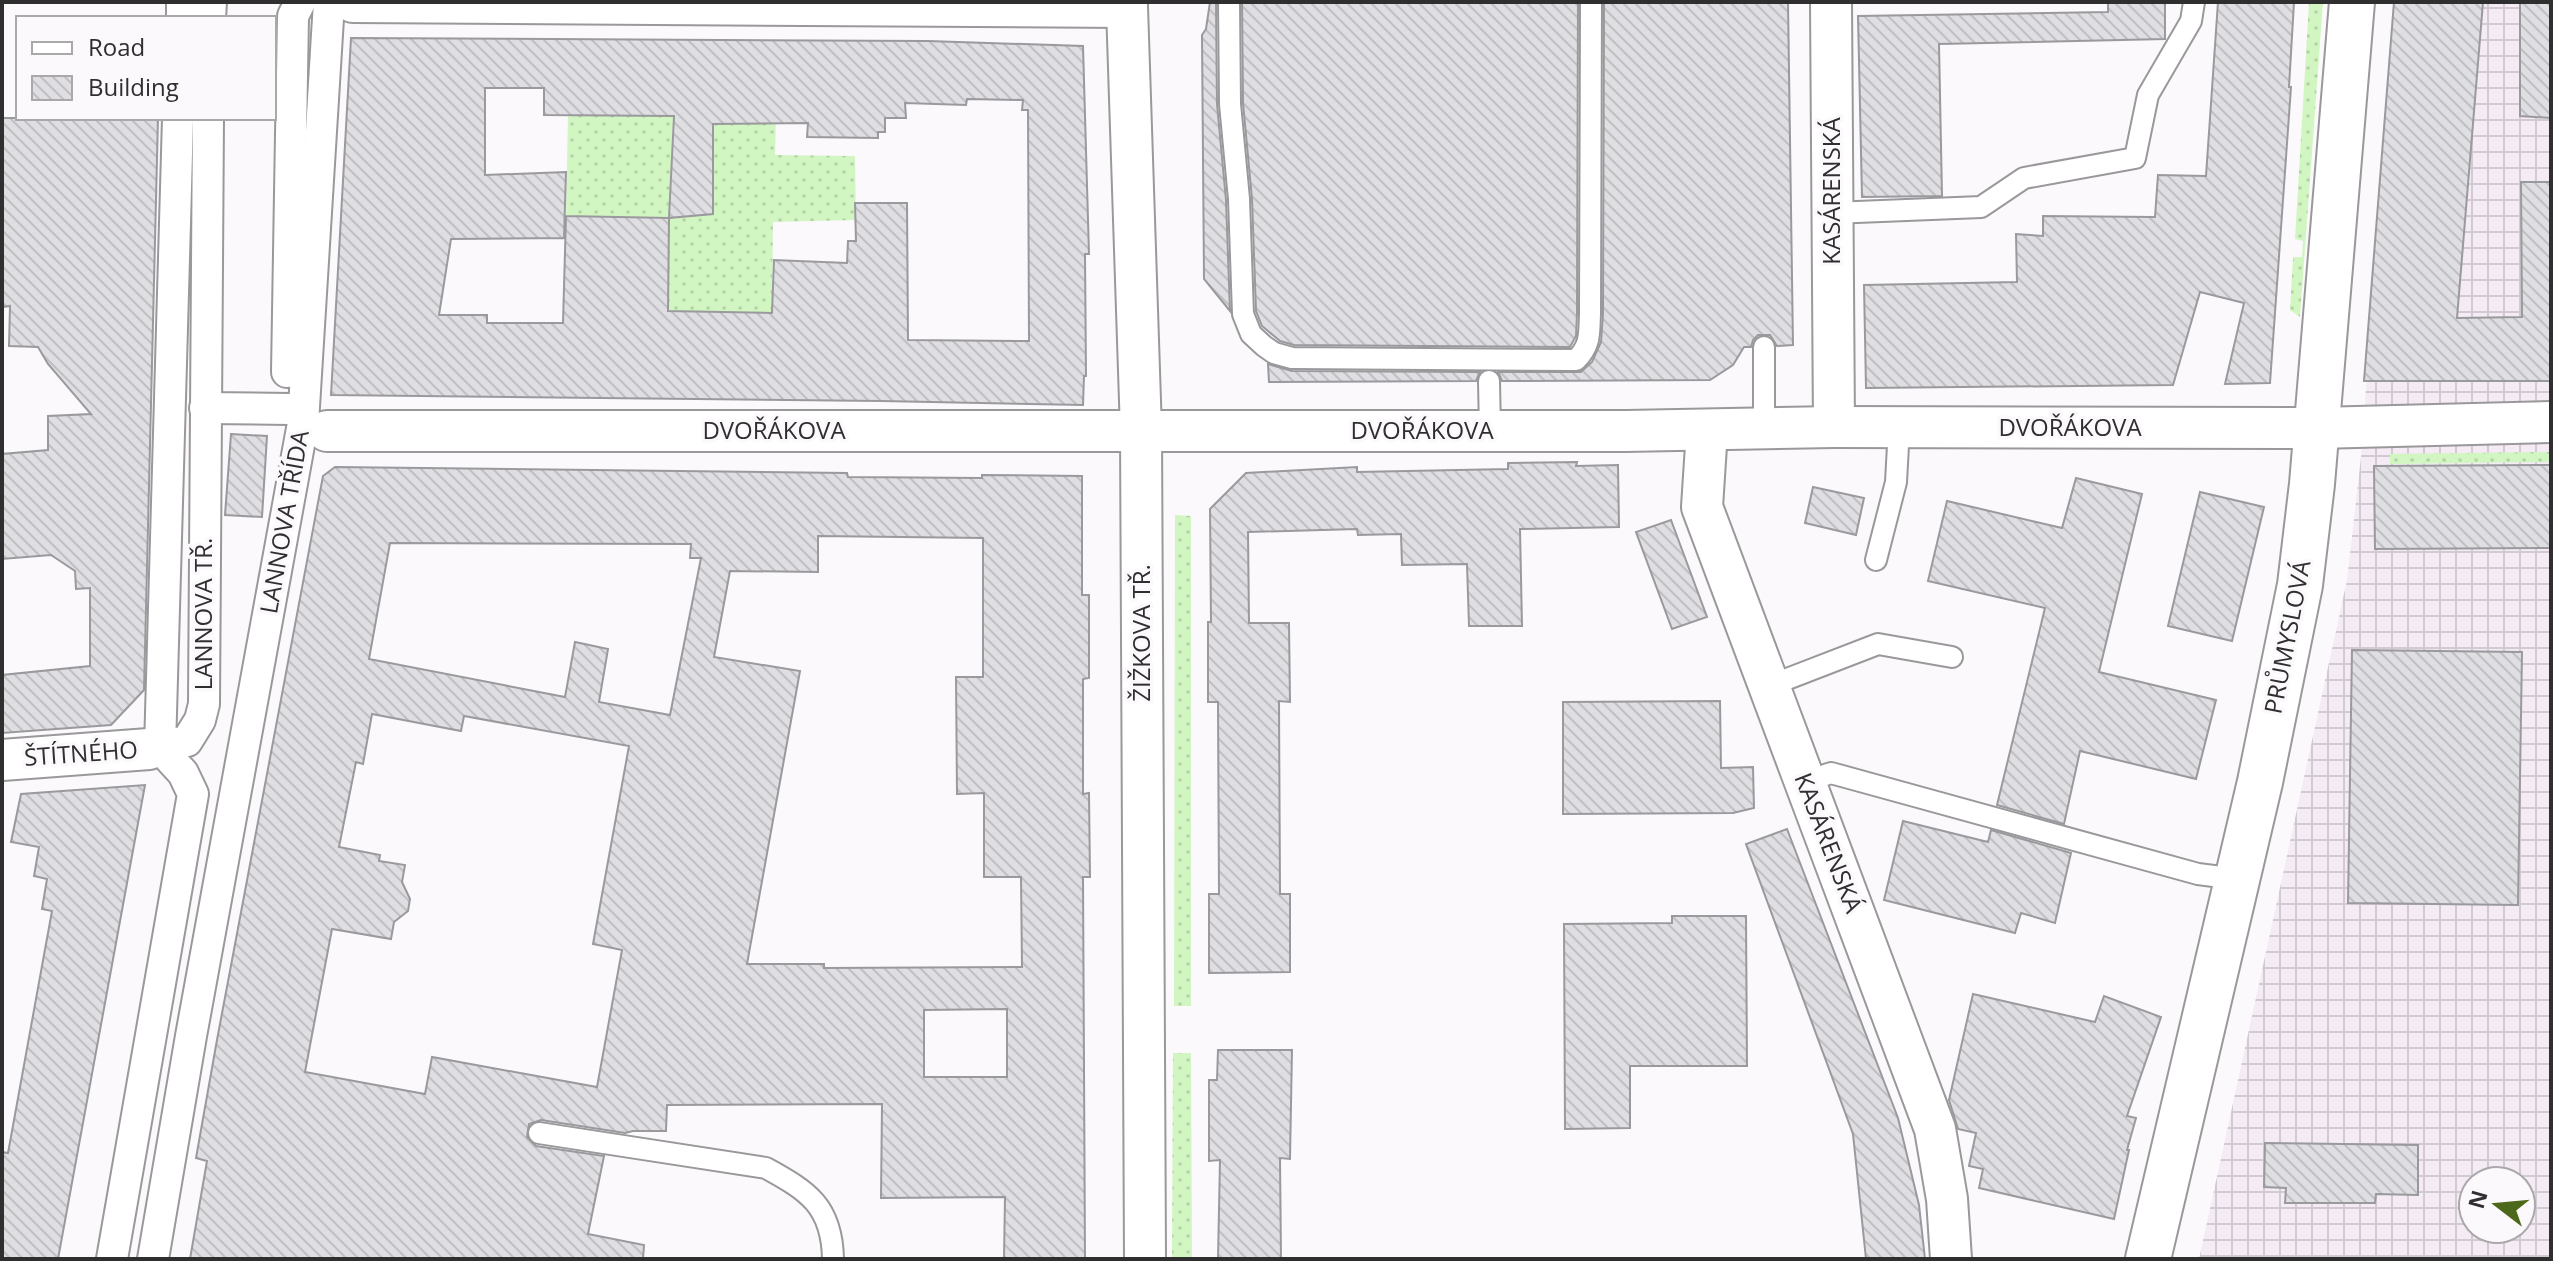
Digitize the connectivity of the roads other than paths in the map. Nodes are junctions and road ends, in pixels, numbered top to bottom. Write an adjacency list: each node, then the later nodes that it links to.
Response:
1 (300, 2): 17 (street)
2 (329, 2): 17 (street, LANNOVA TŘÍDA)
3 (352, 2): 9 (street)
4 (1229, 2): 5 (lane)
5 (1591, 2)
6 (1833, 2): 13 (street, KASÁRENSKÁ)
7 (2194, 2): 13 (lane)
8 (2352, 2): 21 (street, PRŮMYSLOVÁ)
9 (806, 3): 10 (street)
10 (1128, 4): 24 (street, ŽIŽKOVA TŘ.)
11 (178, 120): 29 (street)
12 (208, 120): 16 (street, LANNOVA TŘ.)
13 (1832, 213): 19 (street, KASÁRENSKÁ)
14 (1764, 347): 22 (lane)
15 (1494, 381): 25 (lane)
16 (205, 408): 17 (street, LANNOVA TŘÍDA); 29 (street, LANNOVA TŘ.)
17 (304, 420): 24 (street, DVOŘÁKOVA); 34 (street, LANNOVA TŘÍDA)
18 (2551, 422): 21 (street, DVOŘÁKOVA)
19 (1834, 427): 20 (street, DVOŘÁKOVA); 22 (street, DVOŘÁKOVA)
20 (1899, 427): 21 (street, DVOŘÁKOVA); 26 (lane)
21 (2317, 428): 32 (street, PRŮMYSLOVÁ)
22 (1764, 429): 23 (street, DVOŘÁKOVA)
23 (1707, 430): 25 (street, DVOŘÁKOVA); 28 (street, KASÁRENSKÁ)
24 (1141, 431): 25 (street, DVOŘÁKOVA); 39 (street, ŽIŽKOVA TŘ.)
25 (1495, 431)
26 (1876, 560)
27 (1952, 657): 28 (lane)
28 (1769, 686): 31 (street, KASÁRENSKÁ)
29 (154, 749): 30 (street, ŠTÍTNÉHO); 33 (street)
30 (2, 760)
31 (1805, 782): 32 (lane); 40 (street, KASÁRENSKÁ)
32 (2237, 879): 41 (street, PRŮMYSLOVÁ)
33 (153, 1029): 34 (street); 36 (street)
34 (204, 1038): 37 (street, LANNOVA TŘÍDA)
35 (539, 1133): 38 (lane)
36 (112, 1259)
37 (153, 1259)
38 (833, 1259)
39 (1145, 1259)
40 (1951, 1259)
41 (2148, 1259)

